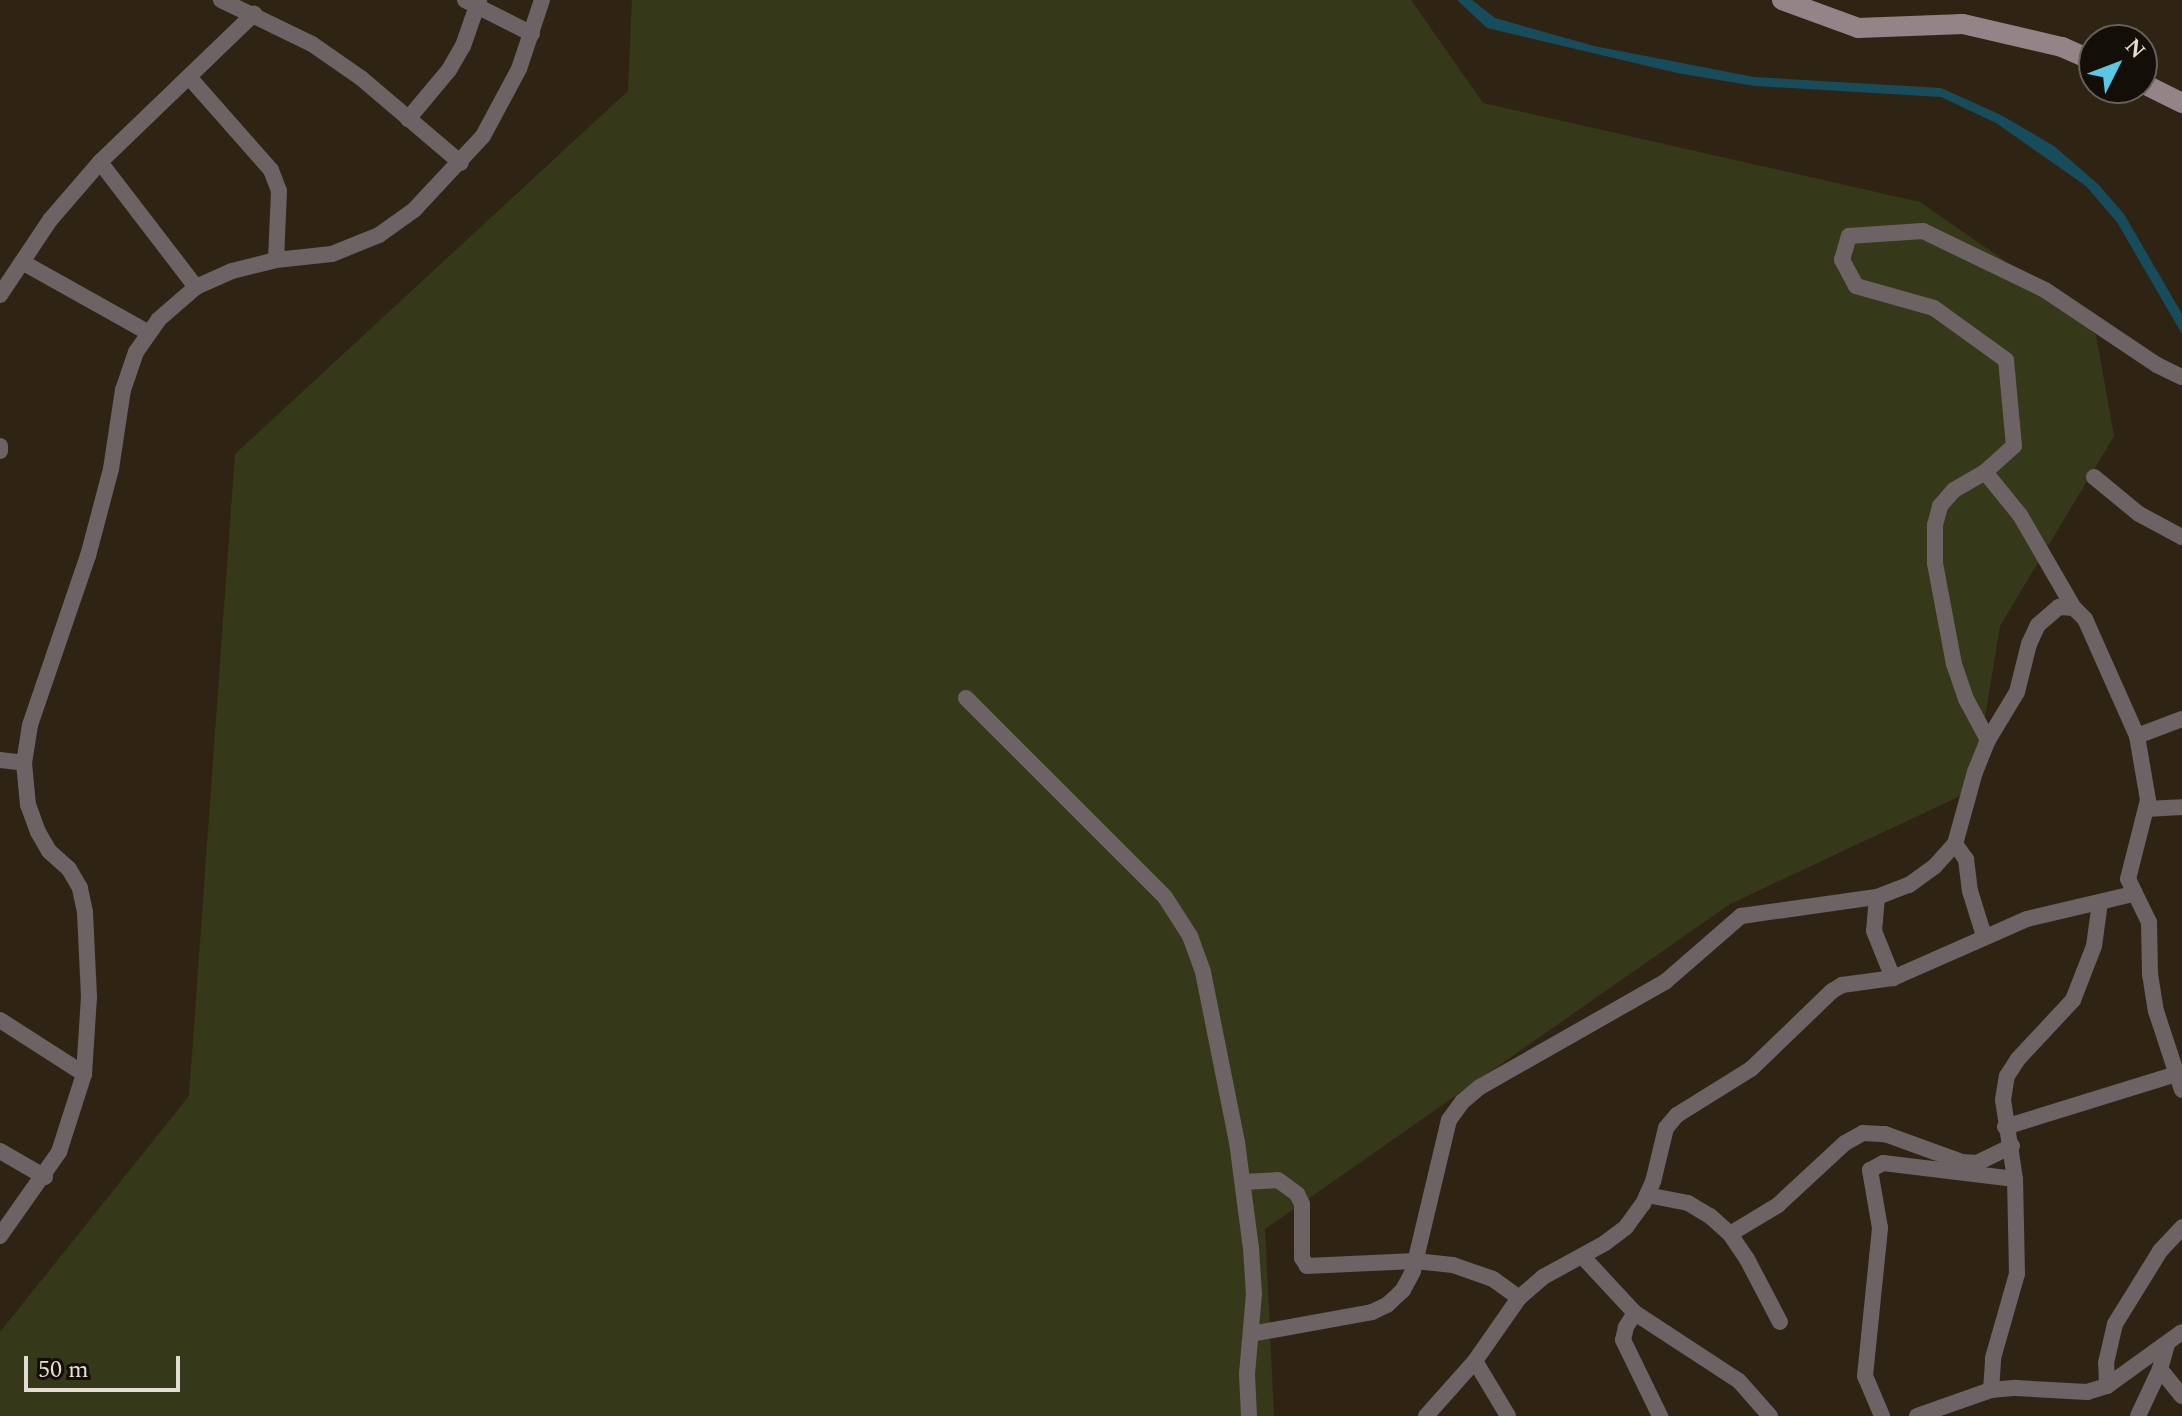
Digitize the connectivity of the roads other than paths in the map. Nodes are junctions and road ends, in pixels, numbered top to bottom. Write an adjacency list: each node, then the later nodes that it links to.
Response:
1 (221, 0): 5 (street)
2 (542, 0): 6 (street)
3 (1782, 0): 7 (street)
4 (473, 2): 6 (street); 11 (street)
5 (254, 14): 8 (street); 11 (street)
6 (532, 34): 13 (street)
7 (2078, 54)
8 (189, 77): 12 (street); 14 (street)
9 (2158, 91): 10 (street)
10 (2182, 103)
11 (408, 119): 13 (street)
12 (100, 162): 15 (street); 16 (street)
13 (461, 163): 14 (street)
14 (276, 260): 16 (street)
15 (22, 262): 17 (street); 18 (street)
16 (196, 287): 18 (street)
17 (0, 295)
18 (149, 333): 29 (street)
19 (2182, 377): 20 (street)
20 (1985, 472): 23 (street); 27 (street)
21 (2094, 477): 22 (street)
22 (2182, 537)
23 (2074, 608): 26 (street); 27 (street)
24 (966, 698): 46 (street)
25 (2182, 719): 26 (street)
26 (2137, 736): 31 (street)
27 (1988, 740): 32 (street)
28 (0, 760): 29 (street)
29 (24, 763): 39 (street)
30 (2182, 807): 31 (street)
31 (2146, 809): 33 (street)
32 (1955, 844): 34 (street); 36 (street)
33 (2133, 894): 35 (street); 40 (street)
34 (1877, 897): 37 (street); 52 (street)
35 (2100, 902): 36 (street); 41 (street)
36 (1984, 936): 37 (street)
37 (1893, 978): 47 (street)
38 (0, 1020): 39 (street)
39 (84, 1074): 44 (street)
40 (2179, 1082): 41 (street)
41 (2005, 1127): 42 (street)
42 (2012, 1146): 45 (street); 49 (street)
43 (0, 1151): 44 (street)
44 (45, 1177): 50 (street)
45 (2015, 1179): 62 (street); 70 (street)
46 (1243, 1182): 52 (street); 57 (street)
47 (1647, 1195): 49 (street); 51 (street)
48 (2182, 1227): 61 (street)
49 (1730, 1234): 55 (street)
50 (0, 1236)
51 (1582, 1256): 53 (street); 54 (street)
52 (1415, 1261): 53 (street); 57 (street)
53 (1519, 1298): 59 (street)
54 (1635, 1313): 68 (street); 69 (street)
55 (1780, 1322)
56 (2182, 1332): 58 (street)
57 (1251, 1334): 64 (street)
58 (2167, 1344): 60 (street); 61 (street)
59 (1475, 1361): 66 (street); 67 (street)
60 (2160, 1369): 63 (street); 72 (street)
61 (2107, 1386): 62 (street)
62 (1991, 1390): 71 (street)
63 (2182, 1396)
64 (1248, 1414): 65 (street)
65 (1266, 1416)
66 (1426, 1416)
67 (1508, 1416)
68 (1660, 1416)
69 (1770, 1416)
70 (1882, 1416)
71 (1917, 1416)
72 (2138, 1416)

